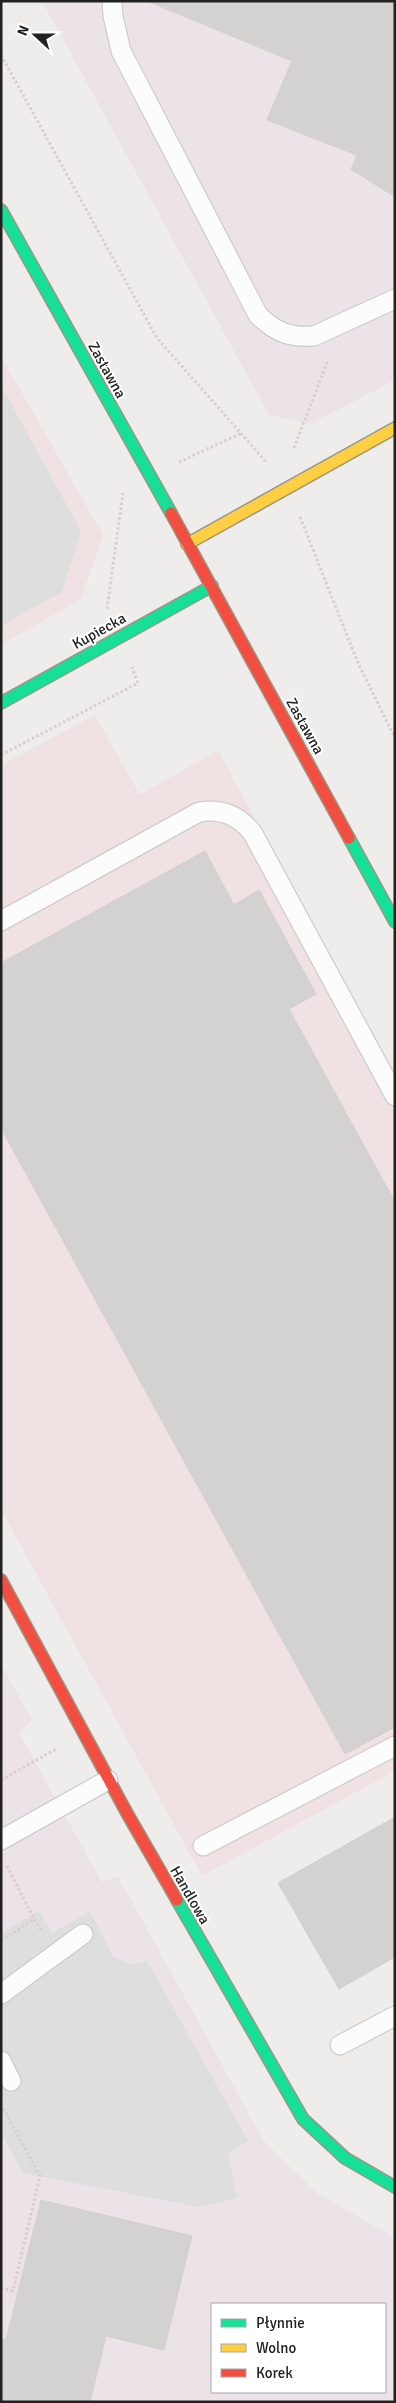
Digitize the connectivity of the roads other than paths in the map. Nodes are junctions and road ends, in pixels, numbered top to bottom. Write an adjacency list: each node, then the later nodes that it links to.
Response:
1 (112, 1): 3 (lane)
2 (1, 210): 5 (street, Zastawna)
3 (395, 299)
4 (395, 428): 5 (street)
5 (187, 544): 6 (street, Zastawna)
6 (212, 586): 7 (street, Kupiecka); 9 (street, Zastawna)
7 (1, 703)
8 (1, 921): 10 (lane)
9 (395, 922)
10 (395, 1096)
11 (1, 1580): 13 (street, Handlowa)
12 (395, 1746): 15 (lane)
13 (108, 1780): 14 (lane); 22 (street, Handlowa)
14 (1, 1840)
15 (203, 1846)
16 (83, 1934): 17 (lane)
17 (1, 1994)
18 (395, 2016): 19 (lane)
19 (340, 2045)
20 (1, 2061): 21 (lane)
21 (11, 2081)
22 (395, 2188)

